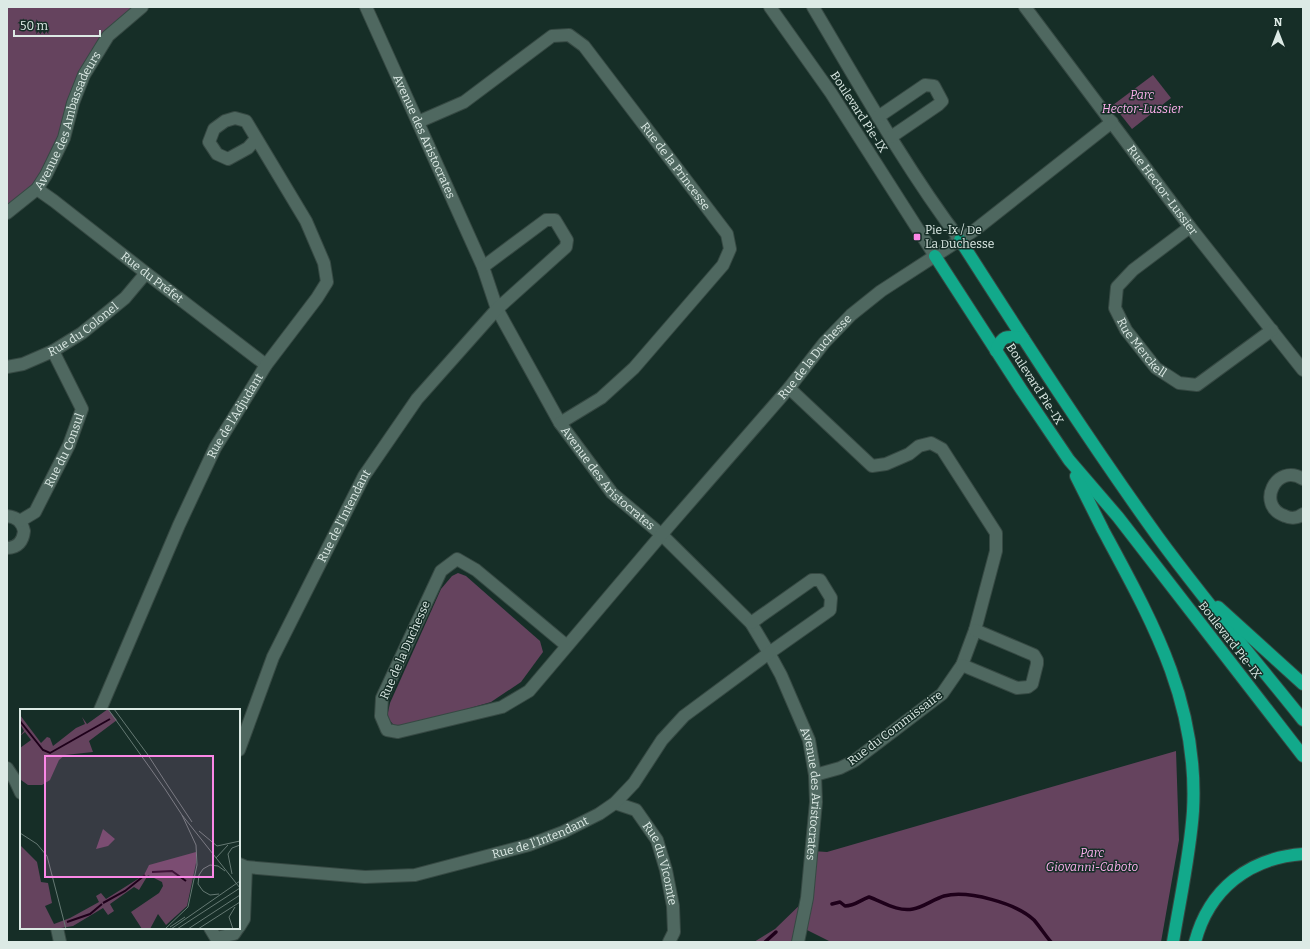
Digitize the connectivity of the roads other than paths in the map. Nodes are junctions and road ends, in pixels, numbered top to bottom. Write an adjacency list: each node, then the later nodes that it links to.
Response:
1 (142, 7): 11 (street, Avenue des Ambassadeurs)
2 (366, 7): 7 (street, Avenue des Aristocrates)
3 (770, 7): 15 (street, Boulevard Pie-IX)
4 (814, 7): 6 (street, Boulevard Pie-IX)
5 (1025, 7): 8 (street, Rue Hector-Lussier)
6 (878, 117): 9 (street, Boulevard Pie-IX); 9 (street, Boulevard Pie-IX)
7 (418, 122): 16 (street, Avenue des Aristocrates); 27 (street, Rue de la Princesse)
8 (1112, 122): 13 (street, Rue Hector-Lussier); 14 (street, Rue de la Duchesse)
9 (892, 137): 14 (street, Boulevard Pie-IX)
10 (256, 139): 23 (street, Rue de l'Adjudant)
11 (37, 189): 12 (street, Avenue des Ambassadeurs); 17 (street, Rue du Préfet)
12 (7, 213)
13 (1190, 227): 19 (street, Rue Hector-Lussier); 19 (street, Rue Merckell)
14 (960, 240): 15 (street, Rue de la Duchesse); 20 (highway, Boulevard Pie-IX)
15 (936, 256): 21 (highway, Boulevard Pie-IX); 26 (street, Rue de la Duchesse)
16 (483, 267): 18 (street, Avenue des Aristocrates); 18 (street)
17 (146, 273): 22 (street, Rue du Colonel); 23 (street, Rue du Préfet)
18 (497, 309): 27 (street, Avenue des Aristocrates); 44 (street, Rue de l'Intendant)
19 (1272, 330): 25 (street, Rue Hector-Lussier)
20 (1023, 338): 21 (highway); 35 (highway, Boulevard Pie-IX)
21 (996, 350): 28 (highway, Boulevard Pie-IX)
22 (53, 351): 24 (street, Rue du Colonel); 32 (street, Rue du Consul)
23 (266, 365): 42 (street, Rue de l'Adjudant)
24 (7, 367)
25 (1303, 370)
26 (789, 388): 33 (street, Rue de la Duchesse); 37 (street, Rue du Commissaire)
27 (560, 423): 33 (street, Avenue des Aristocrates)
28 (1069, 460): 45 (highway, Boulevard Pie-IX); 60 (highway)
29 (1302, 477): 30 (street)
30 (1303, 514)
31 (7, 516): 32 (street)
32 (20, 521): 34 (street)
33 (662, 535): 36 (street, Avenue des Aristocrates); 38 (street, Rue de la Duchesse)
34 (7, 548)
35 (1198, 589): 41 (highway); 43 (highway, Boulevard Pie-IX)
36 (751, 623): 39 (street, Avenue des Aristocrates); 39 (street)
37 (975, 630): 40 (street, Rue du Commissaire); 40 (street)
38 (567, 646): 38 (street, Rue de la Duchesse)
39 (769, 653): 47 (street, Avenue des Aristocrates); 50 (street, Rue de l'Intendant)
40 (962, 665): 47 (street, Rue du Commissaire)
41 (1303, 684)
42 (100, 709)
43 (1303, 720)
44 (240, 747)
45 (1303, 756)
46 (7, 768): 48 (street)
47 (815, 775): 59 (street, Avenue des Aristocrates)
48 (18, 778): 49 (street)
49 (20, 788)
50 (615, 803): 52 (street, Rue de l'Intendant); 58 (street, Rue du Vicomte)
51 (1303, 854): 61 (highway)
52 (243, 866): 53 (street, Rue de l'Intendant)
53 (240, 925)
54 (57, 929): 57 (street)
55 (211, 929): 56 (street, Rue de l'Intendant)
56 (238, 929)
57 (60, 942)
58 (669, 942)
59 (798, 942)
60 (1172, 942)
61 (1195, 942)

